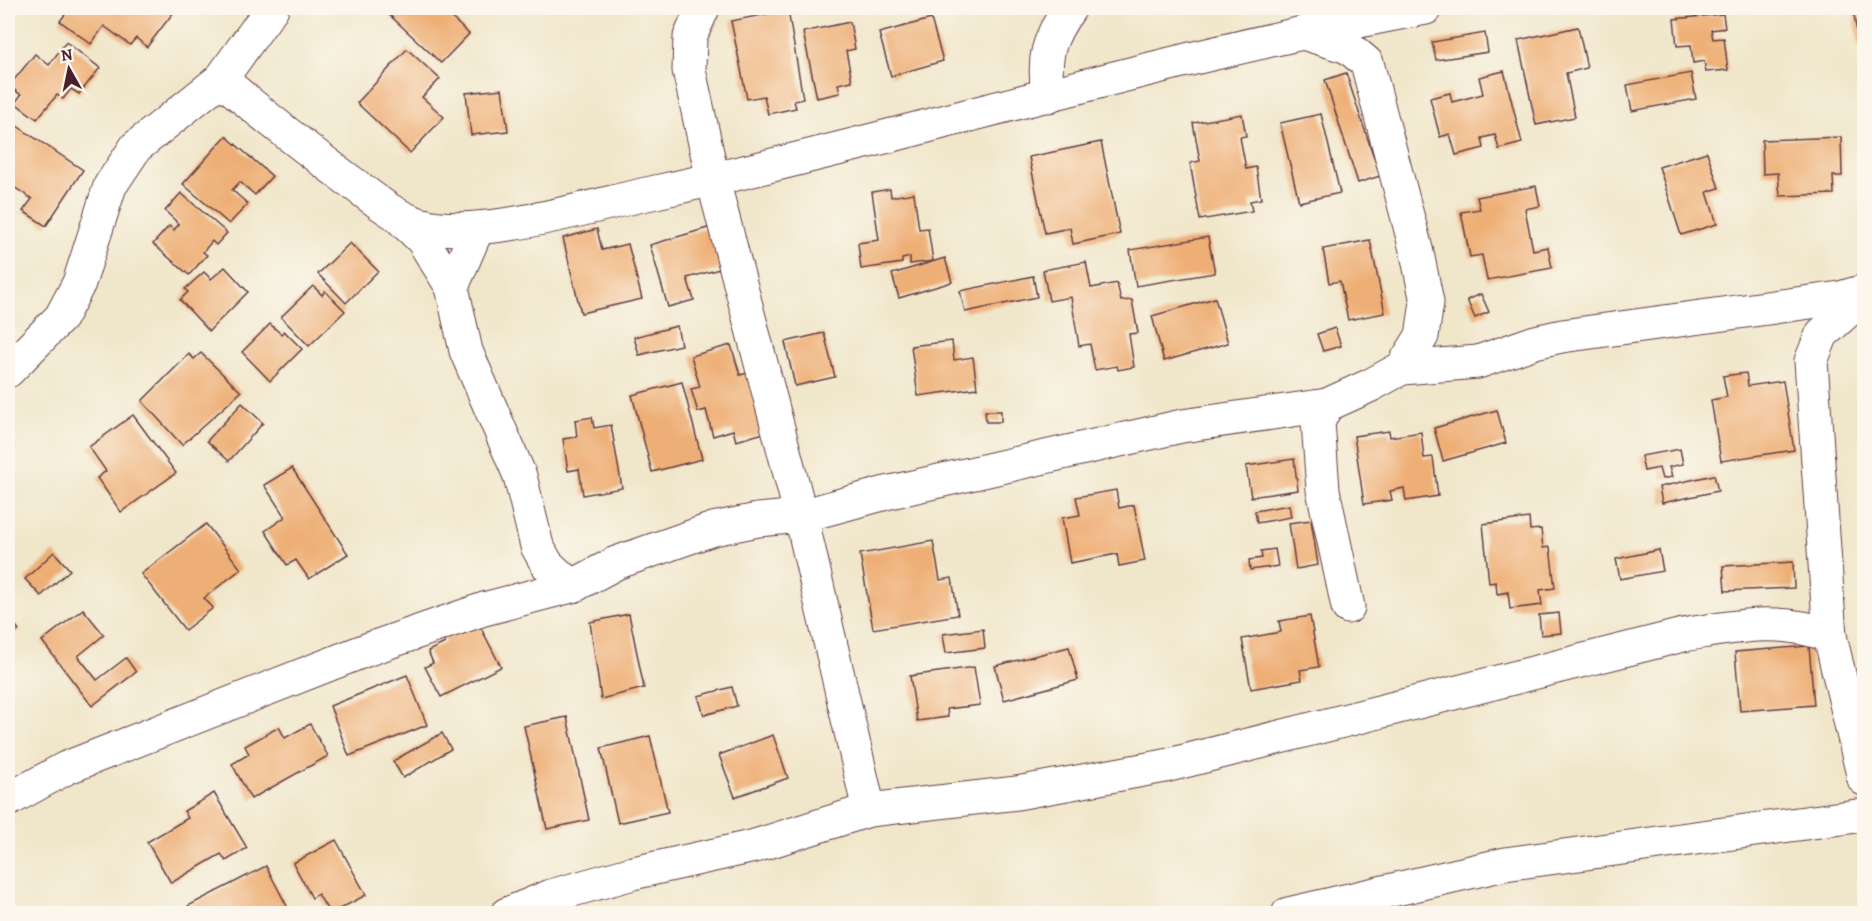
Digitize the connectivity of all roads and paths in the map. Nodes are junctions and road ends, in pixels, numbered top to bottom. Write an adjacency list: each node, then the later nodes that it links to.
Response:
1 (272, 8): 6 (street)
2 (703, 8): 8 (street)
3 (1070, 8): 7 (street)
4 (1426, 8): 5 (street)
5 (1303, 33): 7 (street); 14 (street)
6 (221, 79): 9 (street); 15 (street)
7 (1048, 96): 8 (street)
8 (713, 180): 10 (street); 17 (street)
9 (397, 215): 10 (street); 11 (street)
10 (477, 229): 11 (street)
11 (452, 287): 18 (street)
12 (1864, 291): 14 (street)
13 (1864, 296): 20 (street)
14 (1402, 368): 16 (street)
15 (8, 371)
16 (1327, 405): 17 (street); 19 (street)
17 (801, 516): 18 (street); 23 (street)
18 (575, 585): 22 (street)
19 (1348, 607)
20 (1830, 636): 21 (street); 23 (street)
21 (1864, 779)
22 (8, 800)
23 (869, 810): 25 (street)
24 (1864, 815): 26 (street)
25 (507, 914)
26 (1288, 914)

